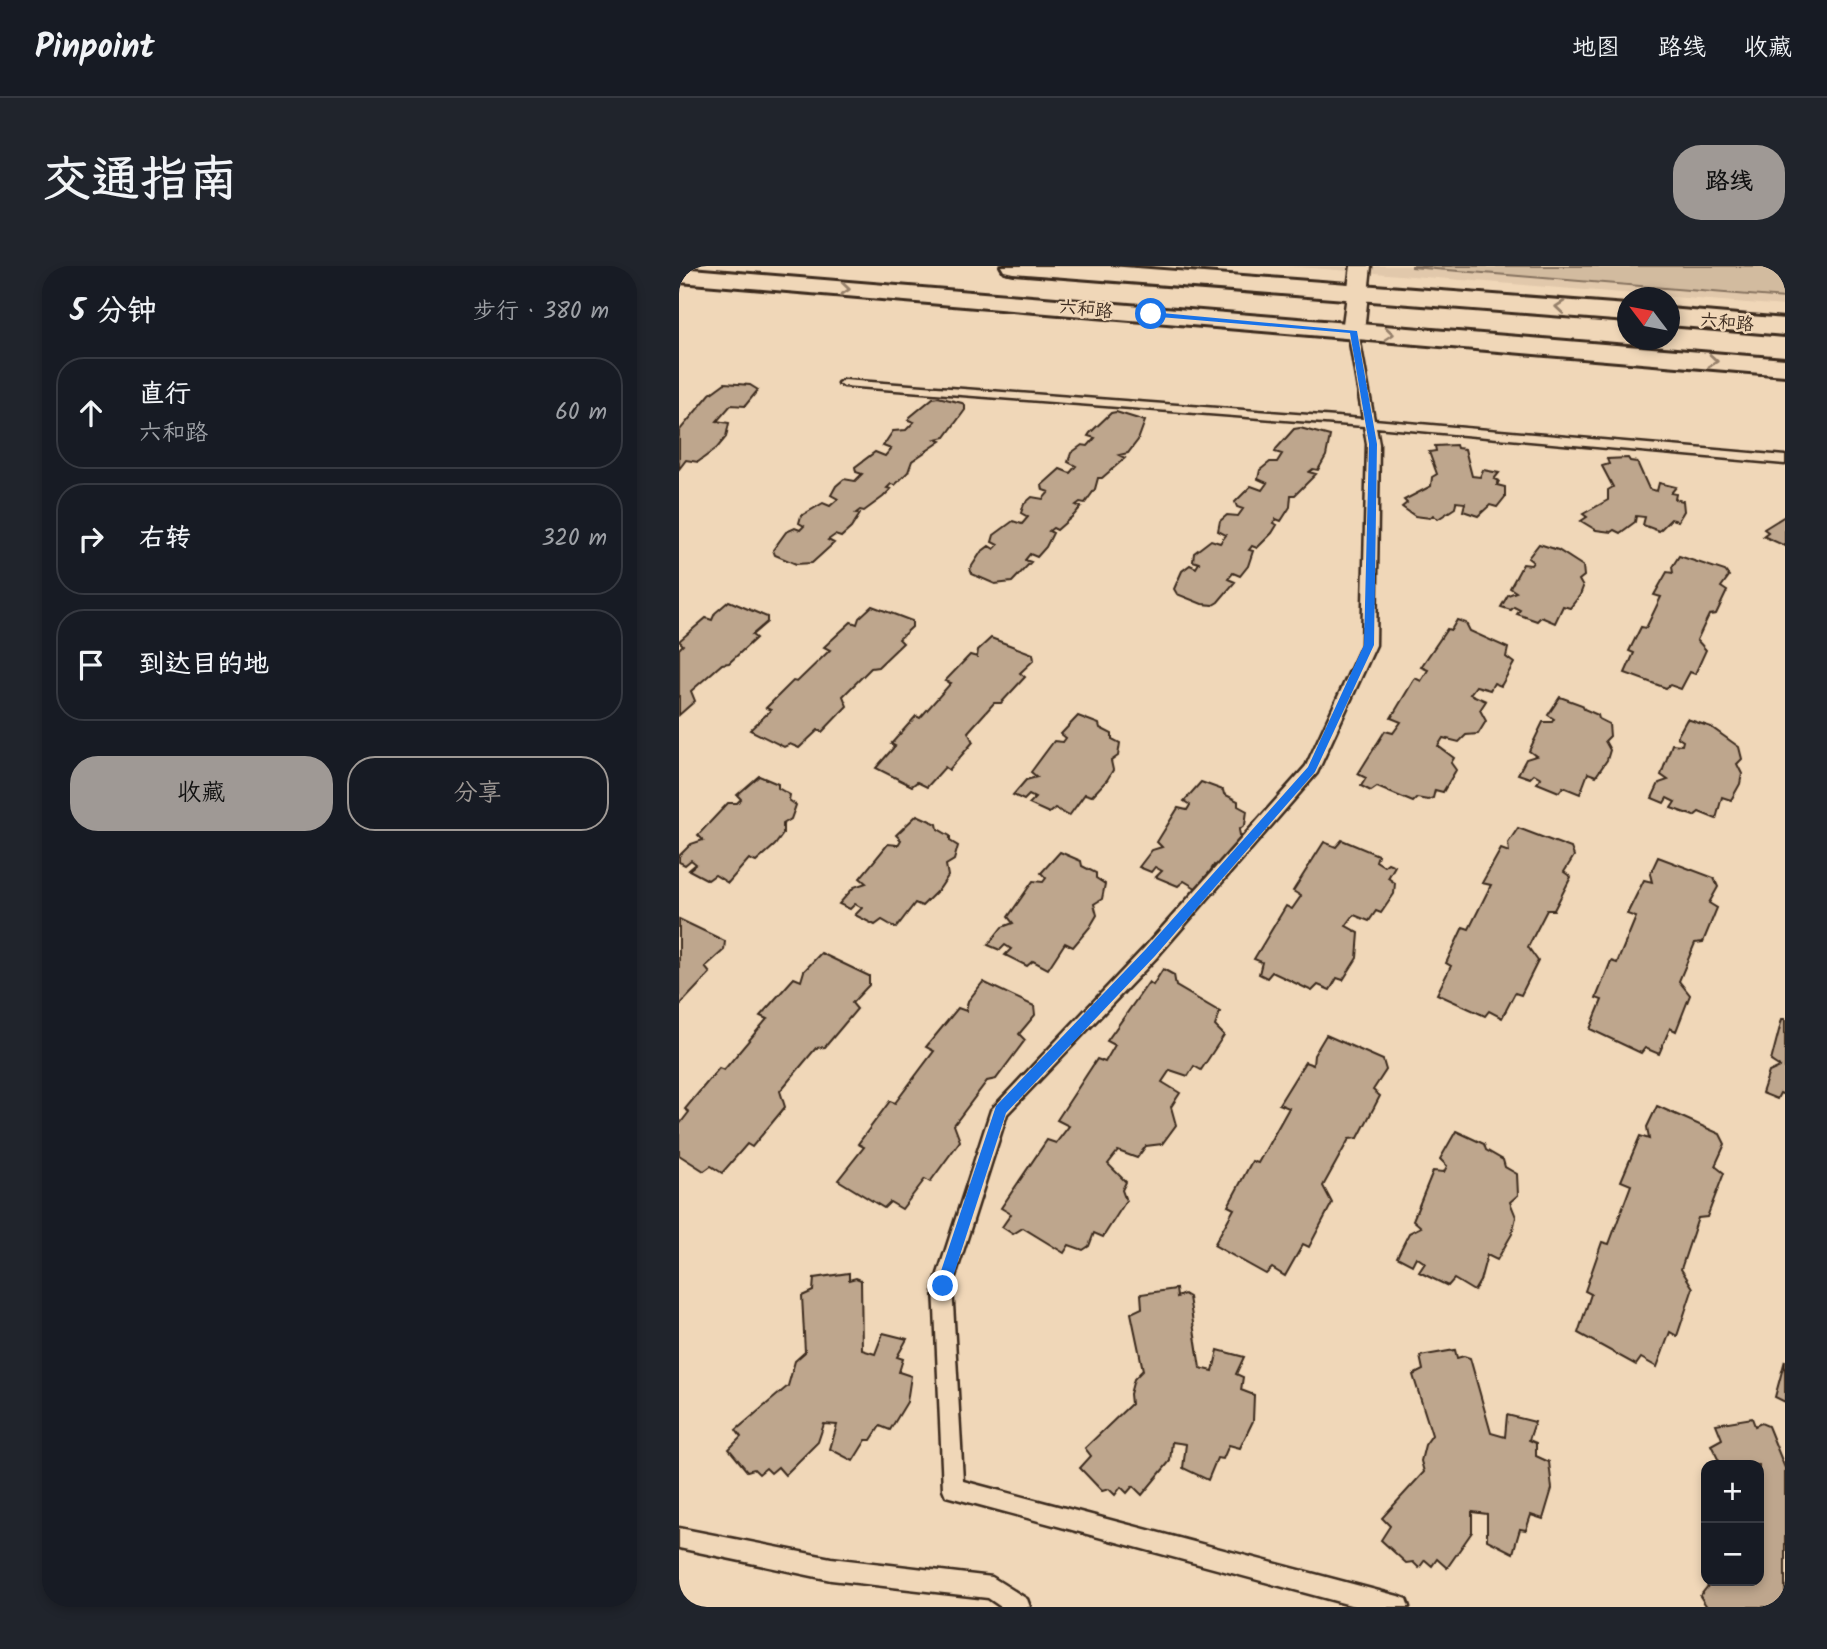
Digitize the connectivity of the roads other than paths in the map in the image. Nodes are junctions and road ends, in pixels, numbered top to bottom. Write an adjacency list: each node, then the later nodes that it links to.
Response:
1 (1013, 266): 4 (main road, 六和路)
2 (1361, 266): 4 (street)
3 (679, 275): 8 (main road, 六和路, one-way to 8)
4 (1356, 293): 5 (main road, 六和路, one-way to 4); 8 (street)
5 (1617, 312)
6 (1680, 318): 7 (main road, 六和路)
7 (1785, 327)
8 (1353, 331): 9 (main road, 六和路, one-way to 9); 11 (lane)
9 (1785, 367)
10 (844, 383): 11 (lane)
11 (1369, 423): 12 (lane); 15 (lane)
12 (1785, 460)
13 (679, 1538): 14 (lane)
14 (1019, 1607)
15 (1398, 1607)

